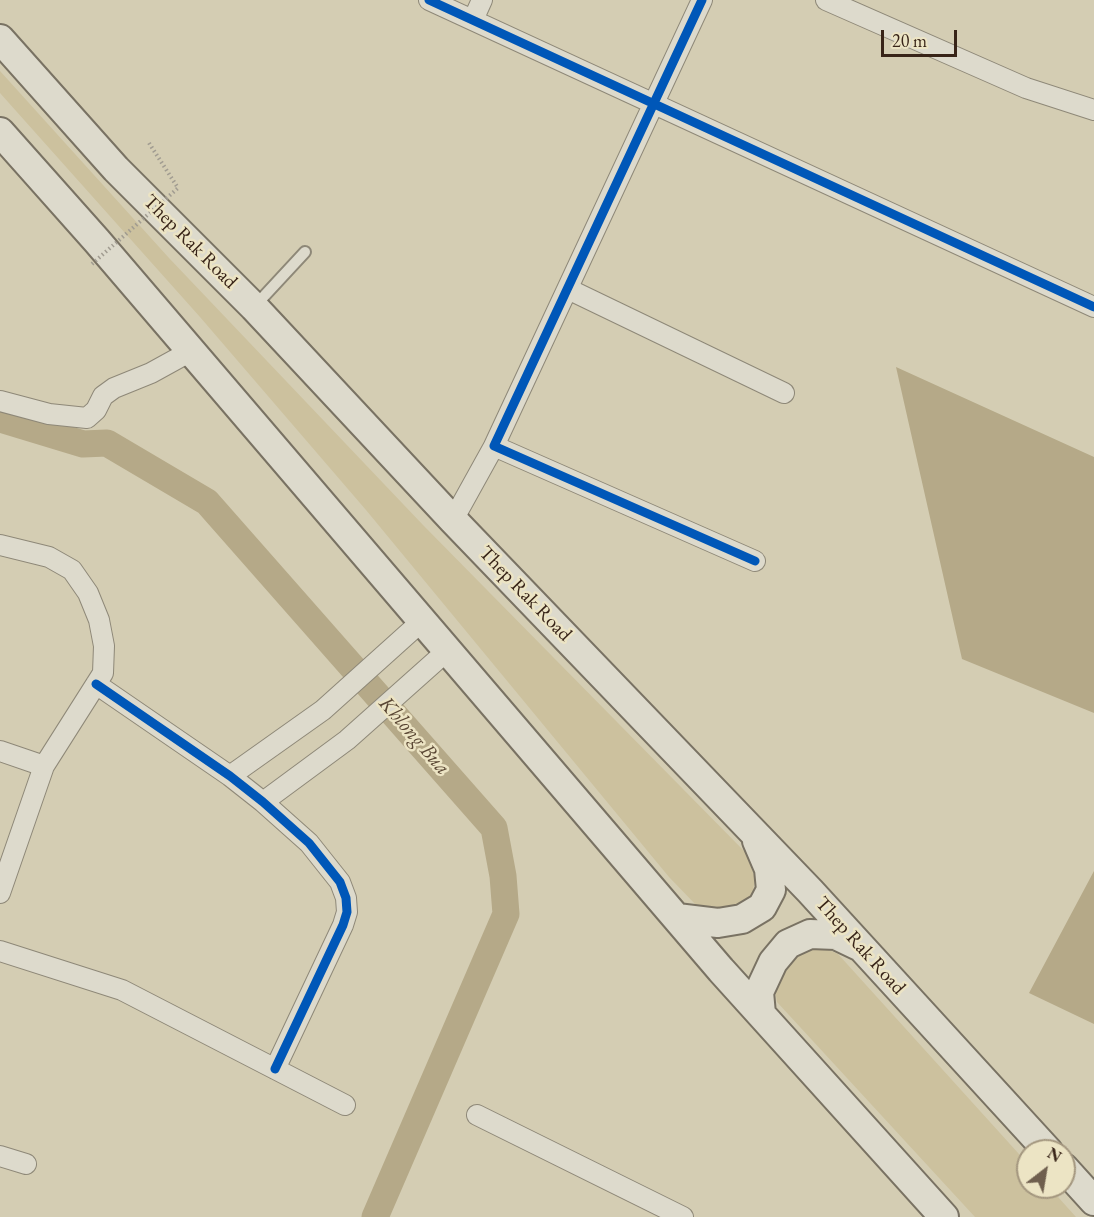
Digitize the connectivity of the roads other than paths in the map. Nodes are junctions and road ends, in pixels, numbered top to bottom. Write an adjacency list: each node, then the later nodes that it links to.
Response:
1 (429, 0): 5 (street)
2 (482, 0): 5 (street)
3 (702, 0): 7 (street)
4 (826, 0): 8 (street)
5 (473, 20): 7 (street)
6 (0, 39): 12 (main road, Thep Rak Road)
7 (654, 105): 11 (street); 13 (street)
8 (1094, 110)
9 (0, 132): 14 (main road)
10 (305, 252): 12 (lane)
11 (568, 289): 15 (street); 17 (street)
12 (254, 307): 18 (main road, Thep Rak Road)
13 (1094, 307)
14 (191, 351): 16 (street); 21 (main road)
15 (784, 393)
16 (0, 401)
17 (494, 446): 18 (street); 20 (street)
18 (453, 520): 28 (main road, Thep Rak Road)
19 (0, 545): 23 (street)
20 (755, 561)
21 (422, 621): 22 (main road); 26 (street)
22 (448, 651): 27 (street); 30 (main road)
23 (96, 684): 25 (street); 26 (street)
24 (0, 751): 25 (street)
25 (44, 766): 29 (street)
26 (230, 776): 27 (street)
27 (263, 802): 34 (street)
28 (752, 831): 30 (main road); 31 (main road, Thep Rak Road)
29 (0, 893)
30 (677, 918): 33 (main road)
31 (861, 948): 33 (main road); 37 (main road, Thep Rak Road)
32 (0, 951): 34 (street)
33 (761, 1014): 43 (main road)
34 (275, 1069): 35 (street)
35 (345, 1105)
36 (477, 1115): 42 (street)
37 (1037, 1139)
38 (0, 1156): 39 (street)
39 (26, 1164)
40 (1076, 1181): 41 (main road)
41 (1094, 1201)
42 (683, 1217)
43 (944, 1217)

